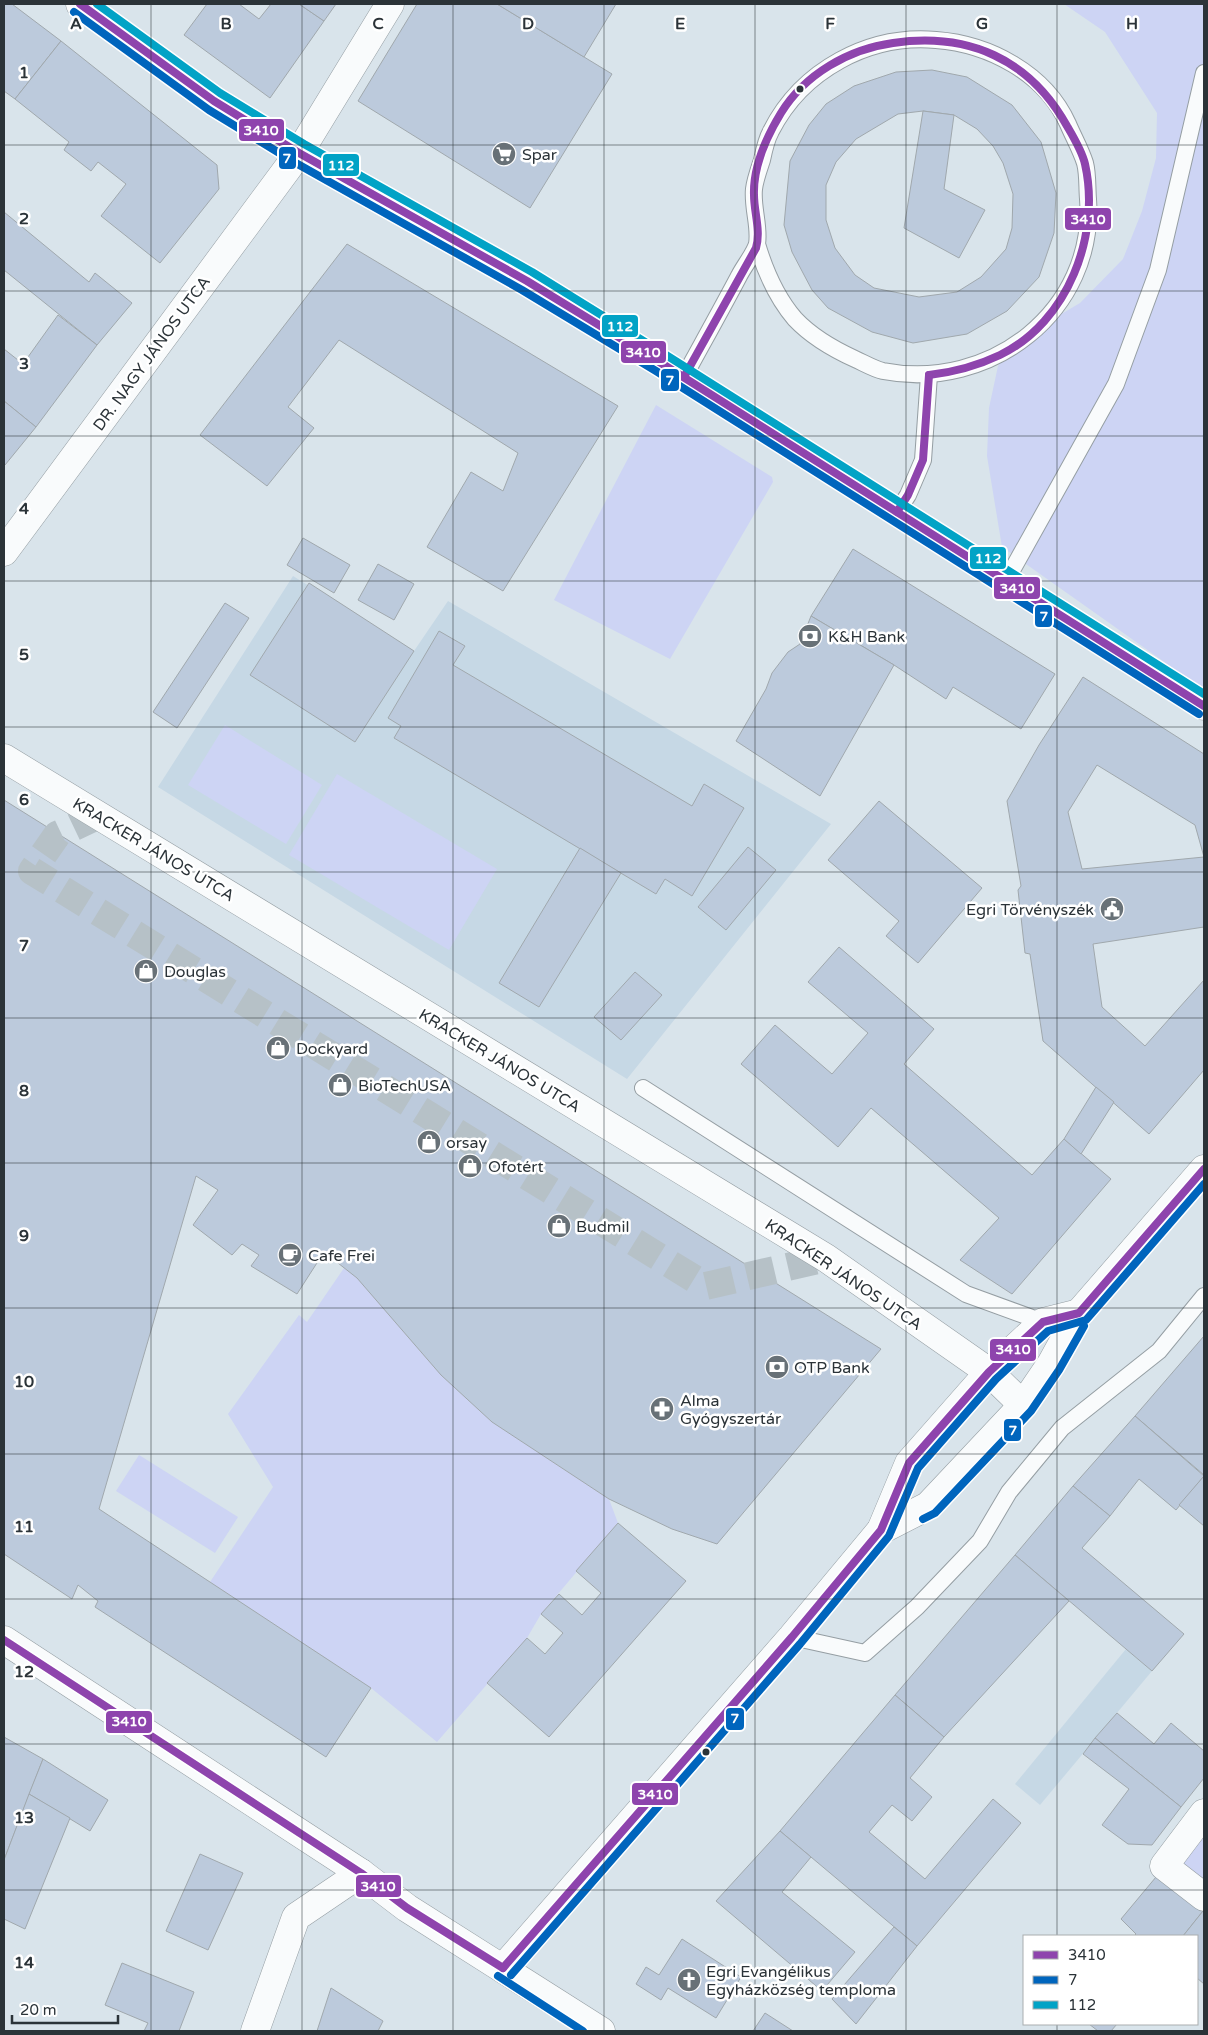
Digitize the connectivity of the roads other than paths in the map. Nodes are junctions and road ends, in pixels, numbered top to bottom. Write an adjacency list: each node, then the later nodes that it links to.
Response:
1 (80, 4): 4 (street)
2 (390, 4): 4 (street, DR. NAGY JÁNOS UTCA)
3 (1204, 73): 10 (lane)
4 (299, 153): 7 (street); 9 (street, DR. NAGY JÁNOS UTCA)
5 (757, 244): 6 (lane); 6 (lane); 7 (lane)
6 (929, 375): 8 (lane)
7 (684, 377): 8 (street)
8 (897, 512): 10 (street)
9 (4, 552)
10 (1006, 581): 11 (street)
11 (1204, 706)
12 (4, 758): 18 (street, KRACKER JÁNOS UTCA)
13 (643, 1088): 17 (lane)
14 (1204, 1169): 16 (street)
15 (1204, 1296): 21 (lane)
16 (1079, 1313): 17 (street); 19 (street)
17 (1042, 1322): 18 (street)
18 (989, 1372): 19 (street, KRACKER JÁNOS UTCA); 20 (street)
19 (1023, 1405): 20 (street)
20 (881, 1530): 21 (street)
21 (792, 1637): 26 (street)
22 (4, 1640): 24 (street)
23 (1204, 1813): 25 (street)
24 (361, 1873): 26 (street); 27 (street)
25 (1204, 1897)
26 (504, 1968): 28 (street)
27 (255, 2031)
28 (601, 2031)

